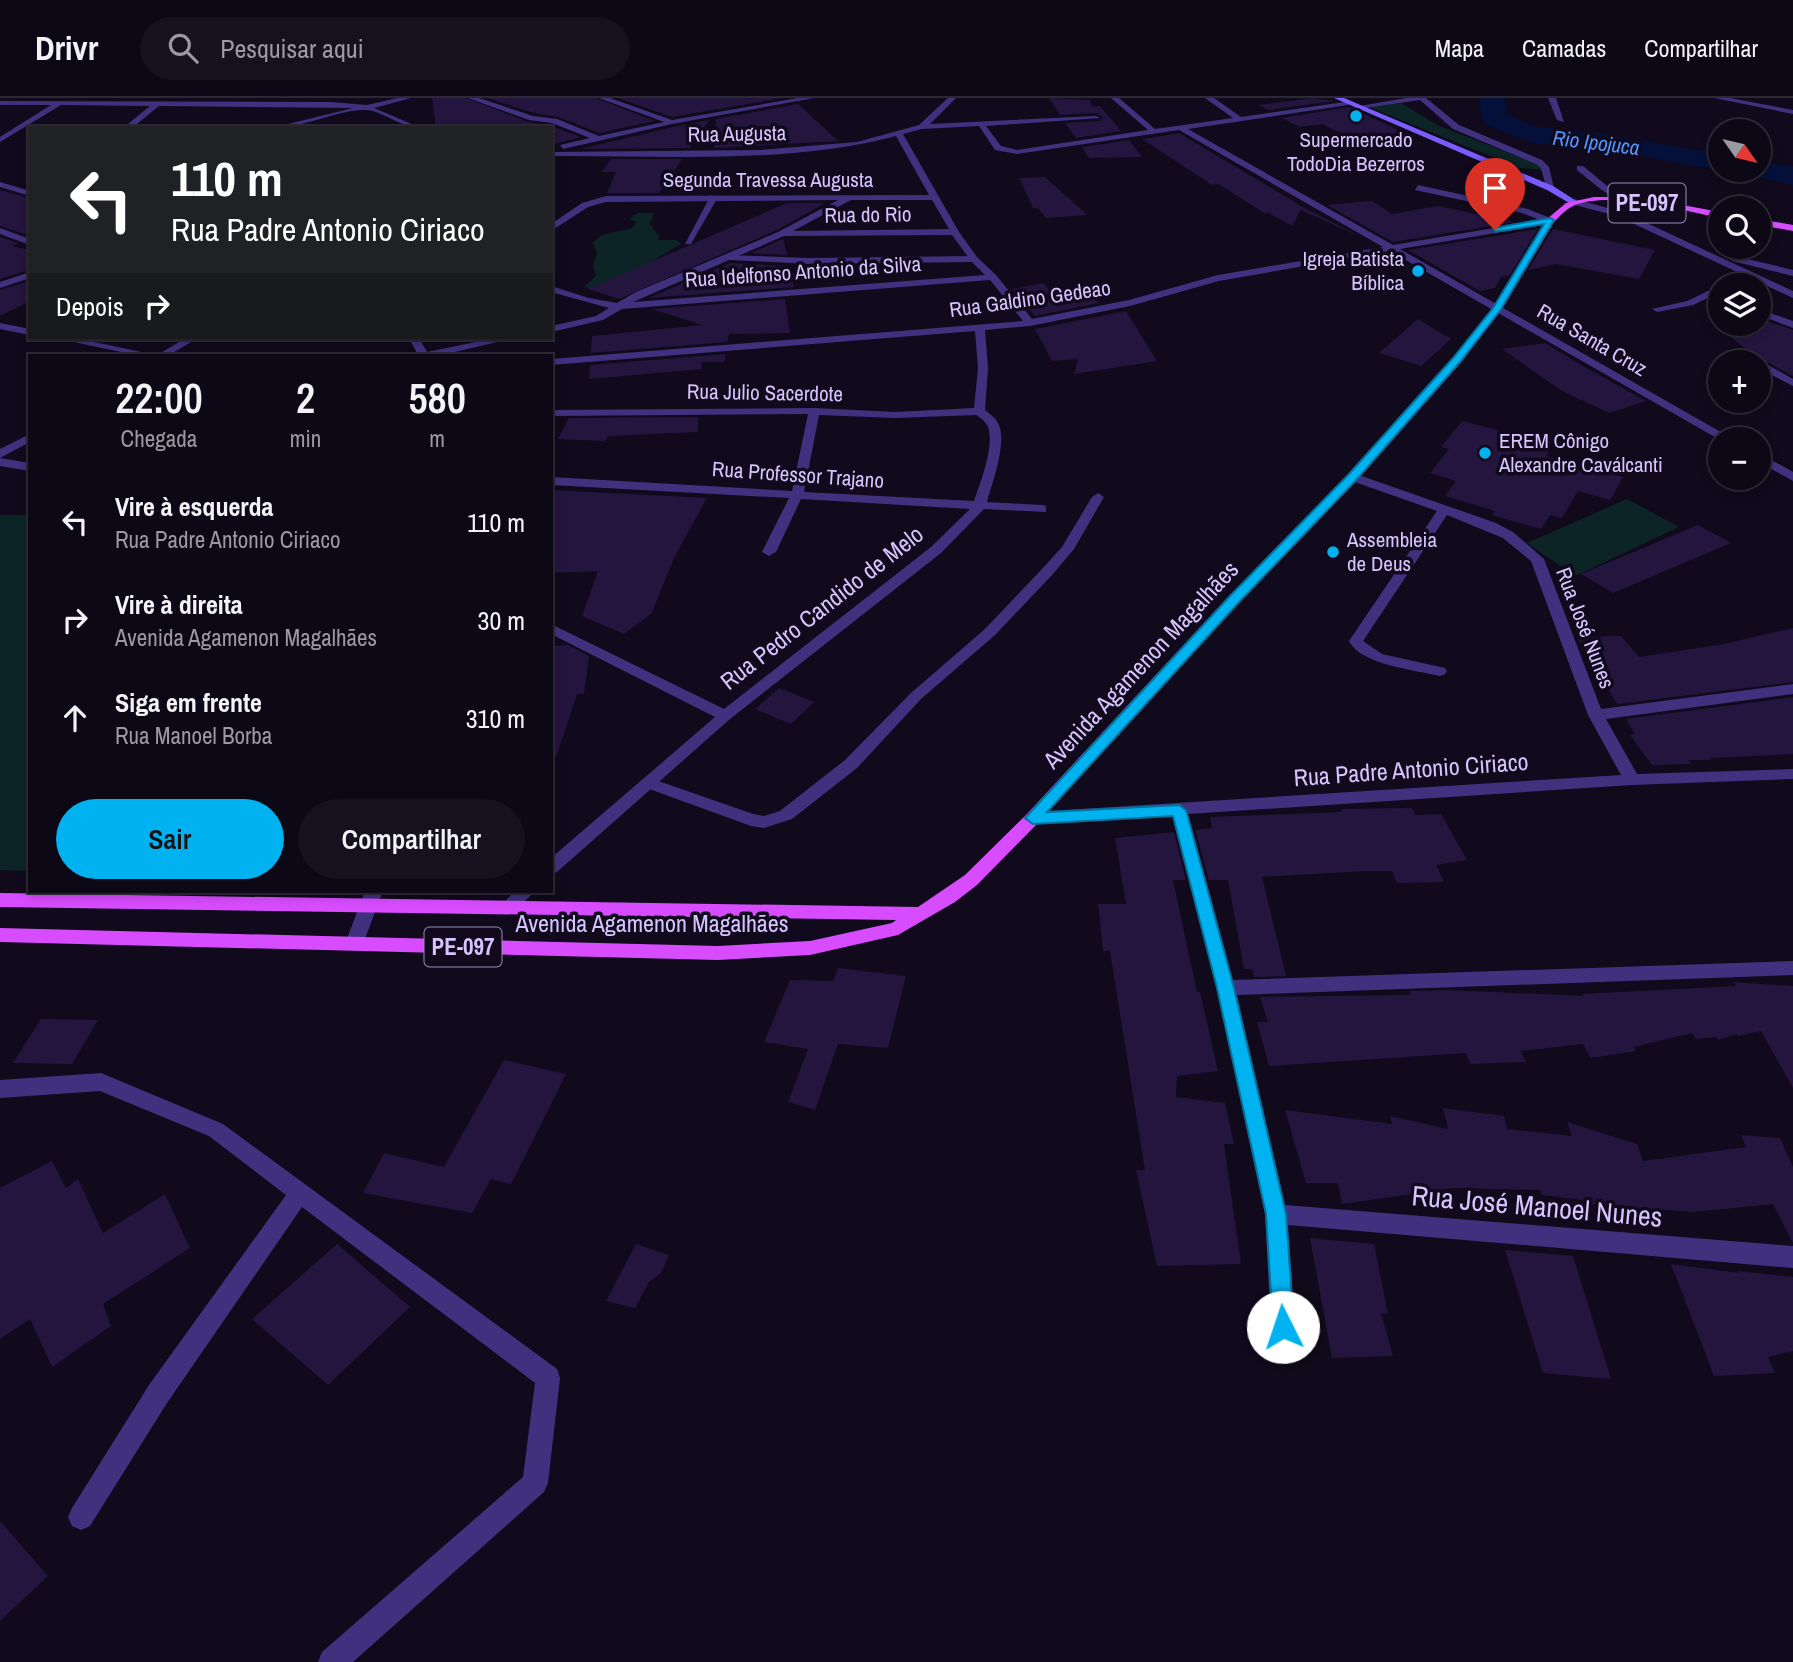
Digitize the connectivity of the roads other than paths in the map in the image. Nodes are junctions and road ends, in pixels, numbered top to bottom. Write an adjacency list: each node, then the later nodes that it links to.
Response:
1 (67, 98): 17 (street)
2 (471, 98): 35 (street)
3 (603, 98): 26 (street)
4 (810, 98): 26 (street)
5 (952, 98): 31 (street)
6 (1115, 98): 34 (street)
7 (1209, 98): 24 (street)
8 (1338, 98): 16 (main road)
9 (1421, 98): 21 (street); 43 (street)
10 (1552, 98): 25 (street)
11 (1718, 98): 22 (street)
12 (1747, 98): 22 (street)
13 (402, 99): 20 (street)
14 (296, 101): 19 (street); 20 (street)
15 (0, 103): 17 (street)
16 (1348, 103): 21 (main road); 24 (street)
17 (58, 104): 18 (street); 36 (street)
18 (157, 104): 19 (street); 29 (street)
19 (262, 104): 28 (street)
20 (366, 107): 28 (street); 30 (street)
21 (1358, 107): 43 (main road)
22 (1779, 110): 23 (street)
23 (1793, 112)
24 (1241, 120): 32 (street)
25 (1561, 120)
26 (673, 122): 35 (street)
27 (980, 123): 31 (street, Rua Augusta); 37 (street, Rua Augusta); 37 (street)
28 (273, 124)
29 (130, 126)
30 (412, 126)
31 (922, 127): 33 (street, Rua Augusta)
32 (1182, 130): 34 (street); 60 (street, Rua Santa Cruz)
33 (898, 133): 39 (street, Rua Augusta); 46 (street)
34 (1155, 133): 37 (street)
35 (596, 138): 38 (street)
36 (0, 140)
37 (1108, 141)
38 (553, 151)
39 (553, 152)
40 (1580, 167): 48 (street)
41 (0, 184): 44 (street)
42 (1418, 188): 51 (street)
43 (1549, 188): 49 (main road)
44 (28, 193)
45 (714, 197): 47 (street, Segunda Travessa Augusta); 53 (street, Segunda Travessa Augusta); 59 (street)
46 (937, 197): 47 (street, Segunda Travessa Augusta); 56 (street)
47 (850, 198): 57 (street)
48 (1630, 201): 49 (main road, PE-097); 50 (main road, PE-097)
49 (1574, 202): 51 (main road, PE-097); 61 (street)
50 (1708, 213)
51 (1550, 220): 60 (street, Rua Galdino Gedeao); 74 (main road, PE-097)
52 (1771, 224): 54 (main road)
53 (553, 227)
54 (1793, 228)
55 (0, 231): 58 (street)
56 (955, 232): 57 (street, Rua do Rio); 63 (street)
57 (781, 234): 62 (street)
58 (28, 241)
59 (688, 242)
60 (1387, 248): 74 (street, Rua Santa Cruz); 77 (street, Rua Galdino Gedeao)
61 (1697, 250): 64 (street); 65 (street)
62 (730, 257): 63 (street, Rua do Rio); 73 (street)
63 (974, 260): 67 (street)
64 (1745, 273)
65 (1793, 273)
66 (28, 276): 68 (street)
67 (993, 277): 73 (street, Rua Idelfonso Antonio da Silva); 77 (street)
68 (0, 285)
69 (1771, 285): 72 (street)
70 (553, 290): 73 (street)
71 (1708, 294): 75 (street)
72 (1793, 295)
73 (613, 309): 81 (street)
74 (1497, 309): 95 (street, Rua Santa Cruz); 101 (main road, Avenida Agamenon Magalhães / PE-097)
75 (1657, 309)
76 (1771, 317): 78 (street)
77 (1030, 323): 80 (street, Rua Galdino Gedeao)
78 (1793, 325)
79 (0, 326): 82 (street)
80 (980, 328): 89 (street, Rua Galdino Gedeao); 93 (street)
81 (553, 329)
82 (28, 332)
83 (71, 340): 86 (street)
84 (189, 340): 87 (street)
85 (499, 340): 88 (street)
86 (146, 354)
87 (164, 354)
88 (431, 354)
89 (553, 362)
90 (1771, 371): 91 (street)
91 (1793, 383)
92 (814, 411): 93 (street, Rua Julio Sacerdote); 94 (street, Rua Julio Sacerdote); 104 (street)
93 (979, 411): 106 (street, Rua Pedro Candido de Melo)
94 (553, 413)
95 (1708, 428)
96 (28, 438): 97 (street)
97 (0, 454)
98 (0, 462): 100 (street)
99 (1771, 464): 102 (street)
100 (28, 467)
101 (1353, 477): 108 (street, Rua José Nunes); 119 (main road, Avenida Agamenon Magalhães / PE-097)
102 (1793, 477)
103 (553, 481): 104 (street, Rua Professor Trajano)
104 (798, 494): 106 (street, Rua Professor Trajano); 109 (street)
105 (1098, 498): 117 (street)
106 (979, 507): 107 (street, Rua Professor Trajano); 114 (street, Rua Pedro Candido de Melo)
107 (1042, 509)
108 (1445, 509): 111 (street); 113 (street, Rua José Nunes)
109 (769, 552)
110 (553, 629): 114 (street)
111 (1440, 671)
112 (1793, 689): 113 (street)
113 (1596, 715): 116 (street, Rua José Nunes)
114 (725, 716): 117 (street, Rua Pedro Candido de Melo)
115 (1793, 774): 116 (street, Rua Padre Antonio Ciriaco)
116 (1632, 780): 118 (street, Rua Padre Antonio Ciriaco)
117 (647, 782): 120 (street, Rua Pedro Candido de Melo)
118 (1179, 810): 119 (street, Rua Padre Antonio Ciriaco); 130 (street)
119 (1033, 818): 126 (main road, Avenida Agamenon Magalhães / PE-097)
120 (553, 866)
121 (524, 893): 125 (street)
122 (67, 896): 123 (main road, Avenida Agamenon Magalhães / PE-097); 124 (main road, Avenida Agamenon Magalhães / PE-097)
123 (370, 899): 125 (main road, Avenida Agamenon Magalhães / PE-097); 128 (street)
124 (0, 900)
125 (506, 909): 126 (main road, Avenida Agamenon Magalhães / PE-097)
126 (919, 914): 128 (main road, Avenida Agamenon Magalhães / PE-097)
127 (0, 935): 128 (main road, Avenida Agamenon Magalhães / PE-097)
128 (354, 944)
129 (1793, 968): 130 (street)
130 (1226, 988): 133 (street)
131 (0, 1089): 132 (street)
132 (300, 1193): 136 (street); 137 (street)
133 (1276, 1214): 134 (street, Rua José Manoel Nunes); 135 (street)
134 (1793, 1257)
135 (1283, 1327)
136 (81, 1517)
137 (332, 1662)

